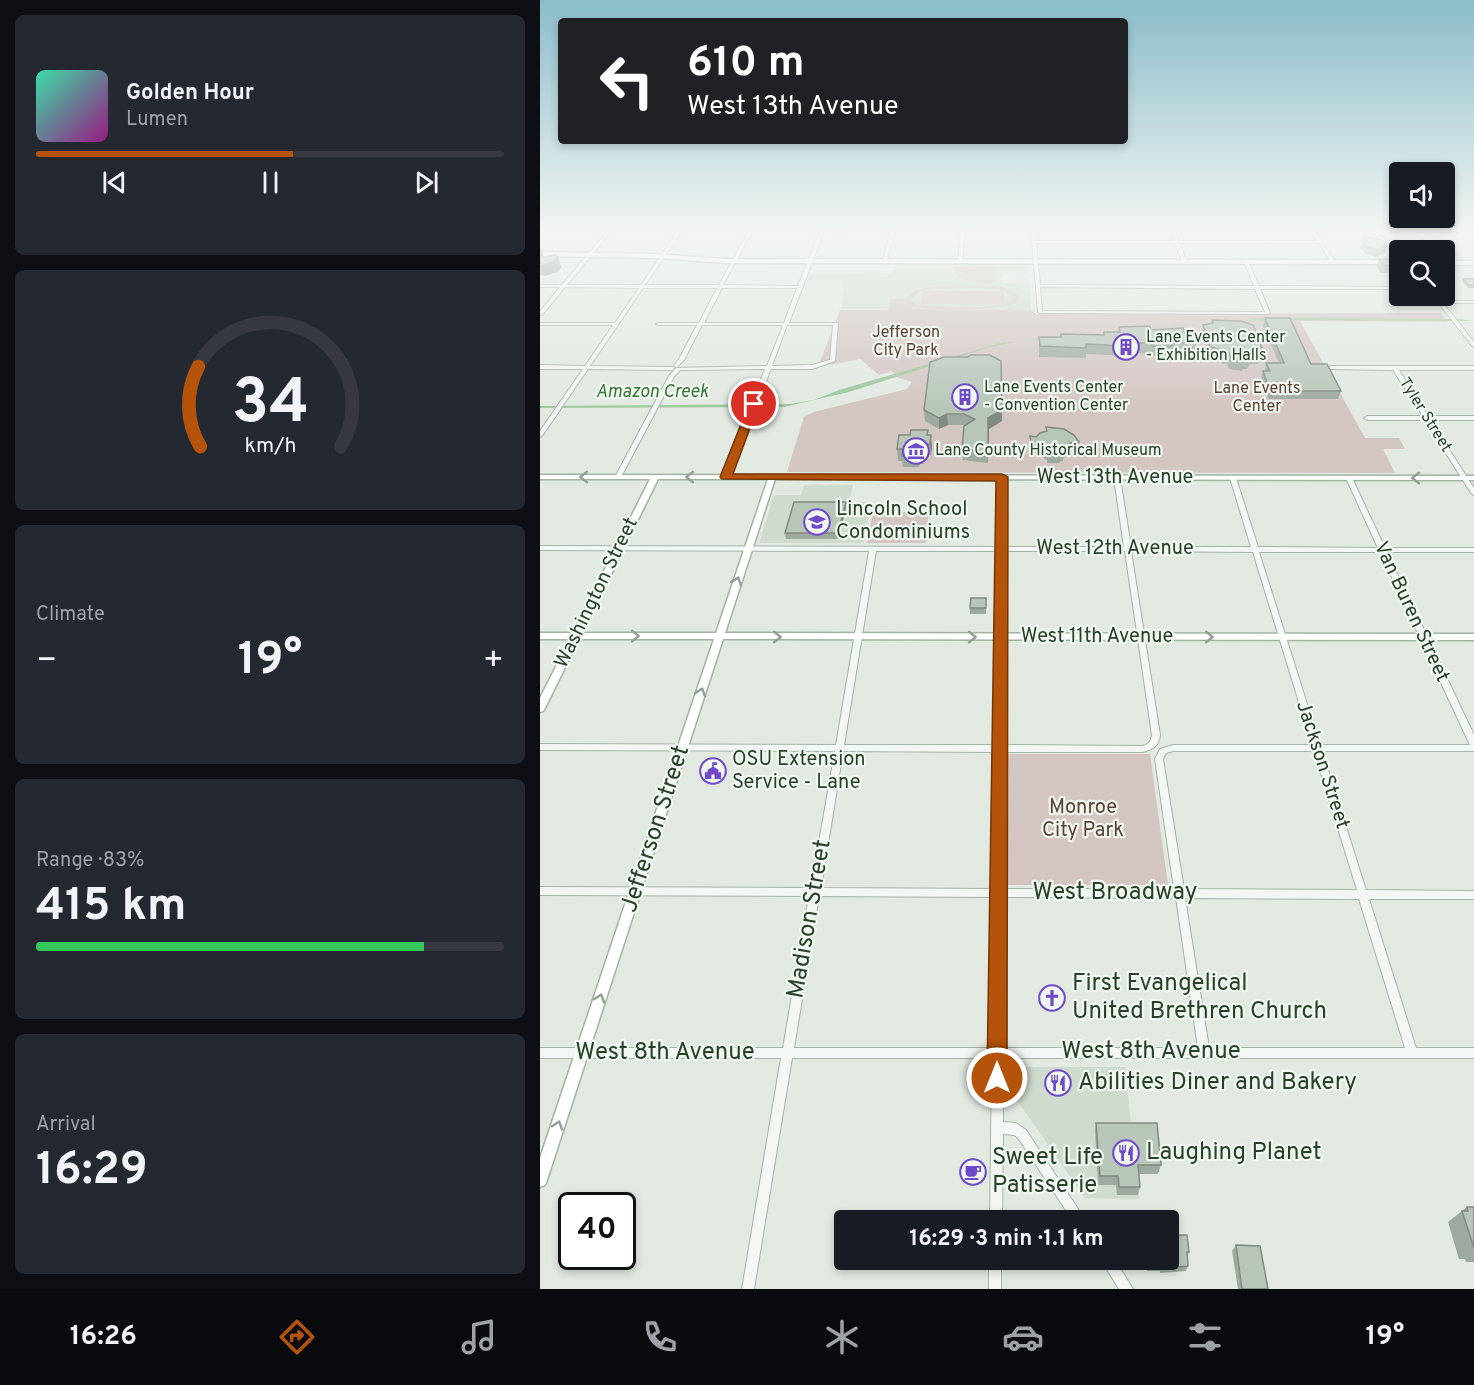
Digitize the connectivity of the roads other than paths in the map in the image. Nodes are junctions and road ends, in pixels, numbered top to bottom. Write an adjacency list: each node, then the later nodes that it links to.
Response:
1 (561, 288): 10 (street)
2 (641, 288): 12 (street)
3 (719, 288): 14 (street)
4 (800, 288): 15 (street)
5 (1037, 288): 6 (street)
6 (1258, 288)
7 (1455, 302): 8 (street)
8 (1474, 302)
9 (1443, 306): 16 (street)
10 (540, 314)
11 (540, 324): 12 (street)
12 (616, 324): 18 (street)
13 (658, 324): 14 (street)
14 (700, 324): 15 (street); 19 (street)
15 (786, 324): 20 (street); 20 (street)
16 (1474, 345)
17 (540, 367): 18 (street)
18 (586, 367): 19 (street); 27 (street)
19 (677, 367): 20 (street); 29 (street)
20 (769, 367): 31 (street)
21 (1331, 368): 22 (street)
22 (1395, 368): 23 (street); 25 (street, Tyler Street)
23 (1474, 368)
24 (1367, 418): 25 (street)
25 (1426, 418): 26 (street); 37 (street, Tyler Street)
26 (1474, 418)
27 (540, 435)
28 (540, 477): 29 (main road, West 13th Avenue, one-way to 28)
29 (618, 477): 30 (main road, West 13th Avenue)
30 (655, 477): 31 (main road, West 13th Avenue, one-way to 30); 41 (main road, Washington Street)
31 (726, 477): 32 (main road, West 13th Avenue)
32 (772, 477): 33 (main road, West 13th Avenue); 42 (main road, Jefferson Street)
33 (1002, 477): 34 (main road, West 13th Avenue); 44 (street)
34 (1117, 478): 35 (main road, West 13th Avenue); 45 (street)
35 (1233, 478): 36 (main road, West 13th Avenue); 46 (street, Jackson Street)
36 (1349, 478): 37 (main road, West 13th Avenue, one-way to 36); 47 (street, Van Buren Street)
37 (1464, 478): 38 (main road, West 13th Avenue); 39 (street, Tyler Street)
38 (1474, 478)
39 (1474, 493)
40 (540, 548): 41 (street, West 12th Avenue)
41 (619, 548): 42 (street, West 12th Avenue); 50 (main road, Washington Street)
42 (748, 549): 43 (street, West 12th Avenue); 51 (main road, Jefferson Street, one-way to 42)
43 (873, 549): 44 (street, West 12th Avenue); 52 (street, Madison Street)
44 (1001, 549): 45 (street, West 12th Avenue); 53 (street)
45 (1128, 549): 46 (street, West 12th Avenue); 54 (street)
46 (1255, 549): 47 (street, West 12th Avenue); 55 (street, Jackson Street)
47 (1382, 549): 48 (street, West 12th Avenue); 56 (street, Van Buren Street)
48 (1474, 550)
49 (540, 636): 50 (main road, West 11th Avenue)
50 (577, 636): 51 (main road, West 11th Avenue, one-way to 51); 58 (main road, Washington Street)
51 (718, 636): 52 (main road, West 11th Avenue, one-way to 52); 61 (main road, Jefferson Street, one-way to 51)
52 (860, 637): 53 (main road, West 11th Avenue, one-way to 53); 62 (street, Madison Street)
53 (1000, 637): 54 (main road, West 11th Avenue); 63 (street)
54 (1142, 637): 55 (main road, West 11th Avenue, one-way to 55); 63 (street)
55 (1282, 637): 56 (main road, West 11th Avenue); 64 (street, Jackson Street)
56 (1424, 637): 57 (main road, West 11th Avenue); 59 (street, Van Buren Street)
57 (1474, 638)
58 (540, 708)
59 (1474, 746): 64 (street)
60 (540, 747): 61 (street)
61 (683, 747): 62 (street); 66 (main road, Jefferson Street)
62 (840, 747): 63 (street); 67 (street, Madison Street)
63 (999, 747): 68 (street)
64 (1316, 748): 69 (street); 70 (street, Jackson Street)
65 (540, 891): 66 (street, West Broadway)
66 (635, 891): 67 (street, West Broadway); 75 (main road, Jefferson Street, one-way to 66)
67 (816, 892): 68 (street, West Broadway); 78 (street, Madison Street)
68 (997, 892): 69 (street, West Broadway); 76 (street)
69 (1179, 893): 70 (street, West Broadway); 72 (street)
70 (1363, 894): 71 (street, West Broadway); 73 (street, Jackson Street)
71 (1474, 895)
72 (1204, 1052): 73 (street, West 8th Avenue); 76 (street, West 8th Avenue)
73 (1412, 1052): 77 (street, West 8th Avenue)
74 (540, 1053): 75 (street, West 8th Avenue)
75 (582, 1053): 78 (street, West 8th Avenue); 80 (main road, Jefferson Street, one-way to 75)
76 (997, 1053): 78 (street, West 8th Avenue); 79 (street)
77 (1474, 1053)
78 (788, 1054): 85 (street, Madison Street)
79 (997, 1128): 81 (street); 82 (street)
80 (540, 1180)
81 (996, 1210)
82 (1073, 1210)
83 (995, 1270): 86 (street)
84 (1114, 1270): 87 (street)
85 (748, 1289)
86 (995, 1289)
87 (1127, 1289)

